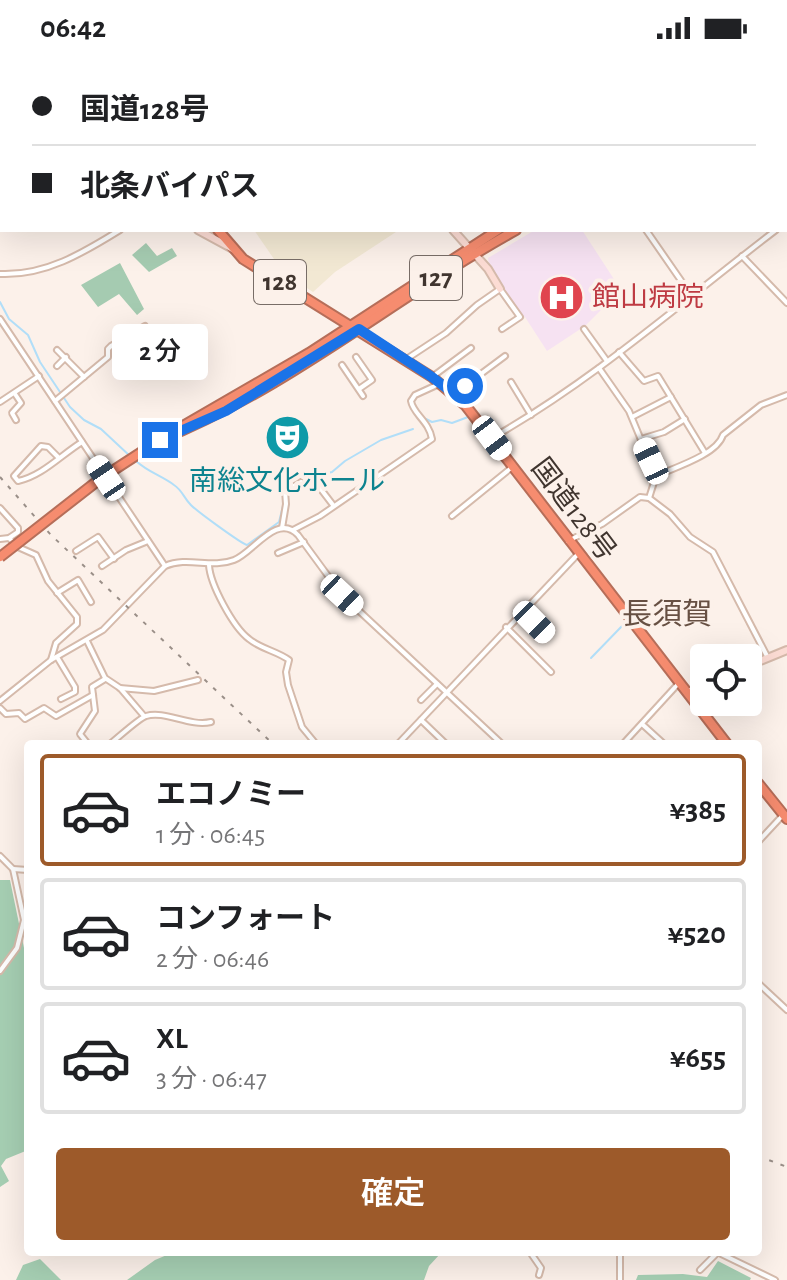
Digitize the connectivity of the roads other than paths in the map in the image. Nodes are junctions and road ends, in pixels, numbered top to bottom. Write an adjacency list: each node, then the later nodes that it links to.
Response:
1 (117, 232): 12 (street)
2 (202, 232): 9 (street)
3 (220, 232): 9 (highway, 国道128号 / 128)
4 (455, 232): 10 (street)
5 (495, 232): 10 (highway, 127)
6 (512, 232): 10 (highway, 127)
7 (647, 232): 14 (street)
8 (773, 232): 11 (street)
9 (233, 249): 18 (highway, 国道128号 / 128)
10 (471, 251): 13 (street); 18 (highway, 127)
11 (742, 256): 14 (street); 15 (street)
12 (0, 274)
13 (500, 289): 19 (street); 27 (street)
14 (691, 295): 23 (street)
15 (787, 303)
16 (0, 319): 32 (street)
17 (145, 326): 33 (street)
18 (355, 327): 27 (highway, 国道128号 / 128); 72 (highway, bridge)
19 (502, 329)
20 (584, 329): 28 (street)
21 (471, 348): 34 (street)
22 (57, 350): 25 (street)
23 (619, 352): 28 (street); 42 (street)
24 (505, 356): 39 (street)
25 (66, 357): 30 (street); 33 (street)
26 (356, 357): 36 (street)
27 (405, 360): 34 (highway, 国道128号 / 128)
28 (607, 361): 31 (street)
29 (342, 365): 36 (street)
30 (57, 366)
31 (599, 368): 45 (street); 46 (street)
32 (39, 376): 38 (street); 43 (street)
33 (84, 377): 43 (street)
34 (436, 380): 39 (highway, 国道128号 / 128); 59 (street)
35 (511, 382): 45 (street)
36 (359, 389): 41 (street)
37 (0, 391): 44 (street)
38 (15, 394): 44 (street); 48 (street)
39 (454, 394): 49 (highway, 国道128号 / 128)
40 (787, 395): 52 (street)
41 (363, 396)
42 (671, 397): 46 (street); 47 (street)
43 (58, 399): 51 (street)
44 (3, 400)
45 (531, 415): 49 (street)
46 (632, 417): 50 (street)
47 (685, 419): 50 (street); 52 (street)
48 (16, 420)
49 (492, 438): 54 (highway, 国道128号 / 128)
50 (641, 439): 55 (street)
51 (82, 442): 53 (street); 66 (street)
52 (705, 453): 55 (street)
53 (58, 457): 53 (street)
54 (513, 466): 61 (street); 67 (highway, 国道128号 / 128)
55 (656, 476): 58 (street)
56 (301, 482): 62 (street)
57 (320, 488): 59 (street)
58 (649, 498): 67 (street); 85 (street)
59 (334, 506): 63 (street)
60 (0, 508): 64 (street)
61 (452, 516)
62 (282, 528): 63 (street); 74 (street)
63 (293, 530): 68 (street)
64 (9, 538): 65 (street); 77 (street)
65 (0, 539)
66 (149, 541): 73 (street); 76 (street)
67 (568, 541): 71 (highway, 国道128号 / 128)
68 (304, 542): 70 (street); 91 (street)
69 (76, 551): 73 (street)
70 (278, 553)
71 (578, 554): 79 (street); 92 (highway, 国道128号 / 128)
72 (0, 557)
73 (114, 559): 75 (street)
74 (209, 565): 76 (street); 108 (street)
75 (102, 566)
76 (165, 566): 82 (street)
77 (57, 593): 78 (street); 86 (street)
78 (91, 602)
79 (522, 610): 80 (street); 81 (street)
80 (506, 627): 88 (street); 95 (street)
81 (546, 634)
82 (87, 640): 84 (street); 89 (street)
83 (787, 650): 85 (street)
84 (57, 657): 86 (street); 98 (street)
85 (768, 658): 87 (street)
86 (51, 660): 100 (street)
87 (762, 660)
88 (551, 672)
89 (105, 678): 93 (street); 97 (street)
90 (198, 680): 93 (street)
91 (437, 684): 95 (street); 99 (street)
92 (679, 684): 96 (highway, 国道128号 / 128); 105 (street)
93 (120, 688): 102 (street)
94 (690, 691): 96 (street)
95 (446, 693): 103 (street); 111 (street)
96 (687, 693): 114 (highway, 国道128号 / 128)
97 (93, 695): 101 (street); 106 (street)
98 (61, 699)
99 (421, 700)
100 (0, 701)
101 (0, 708)
102 (144, 716): 104 (street); 107 (street)
103 (421, 720): 109 (street); 110 (street)
104 (211, 722)
105 (642, 724): 112 (street); 113 (street)
106 (83, 740)
107 (115, 740)
108 (313, 740)
109 (402, 740)
110 (442, 740)
111 (498, 740)
112 (627, 740)
113 (660, 740)
114 (724, 740)
115 (762, 788): 116 (highway)
116 (785, 817): 117 (street)
117 (762, 838)
118 (0, 856): 119 (street)
119 (13, 869): 120 (street); 121 (street)
120 (24, 870)
121 (0, 971)
122 (762, 987): 123 (street)
123 (787, 1010)
124 (533, 1256): 129 (street)
125 (620, 1256): 130 (street)
126 (714, 1256): 128 (street)
127 (726, 1256): 131 (street)
128 (700, 1270)
129 (539, 1275)
130 (620, 1280)
131 (775, 1280)

